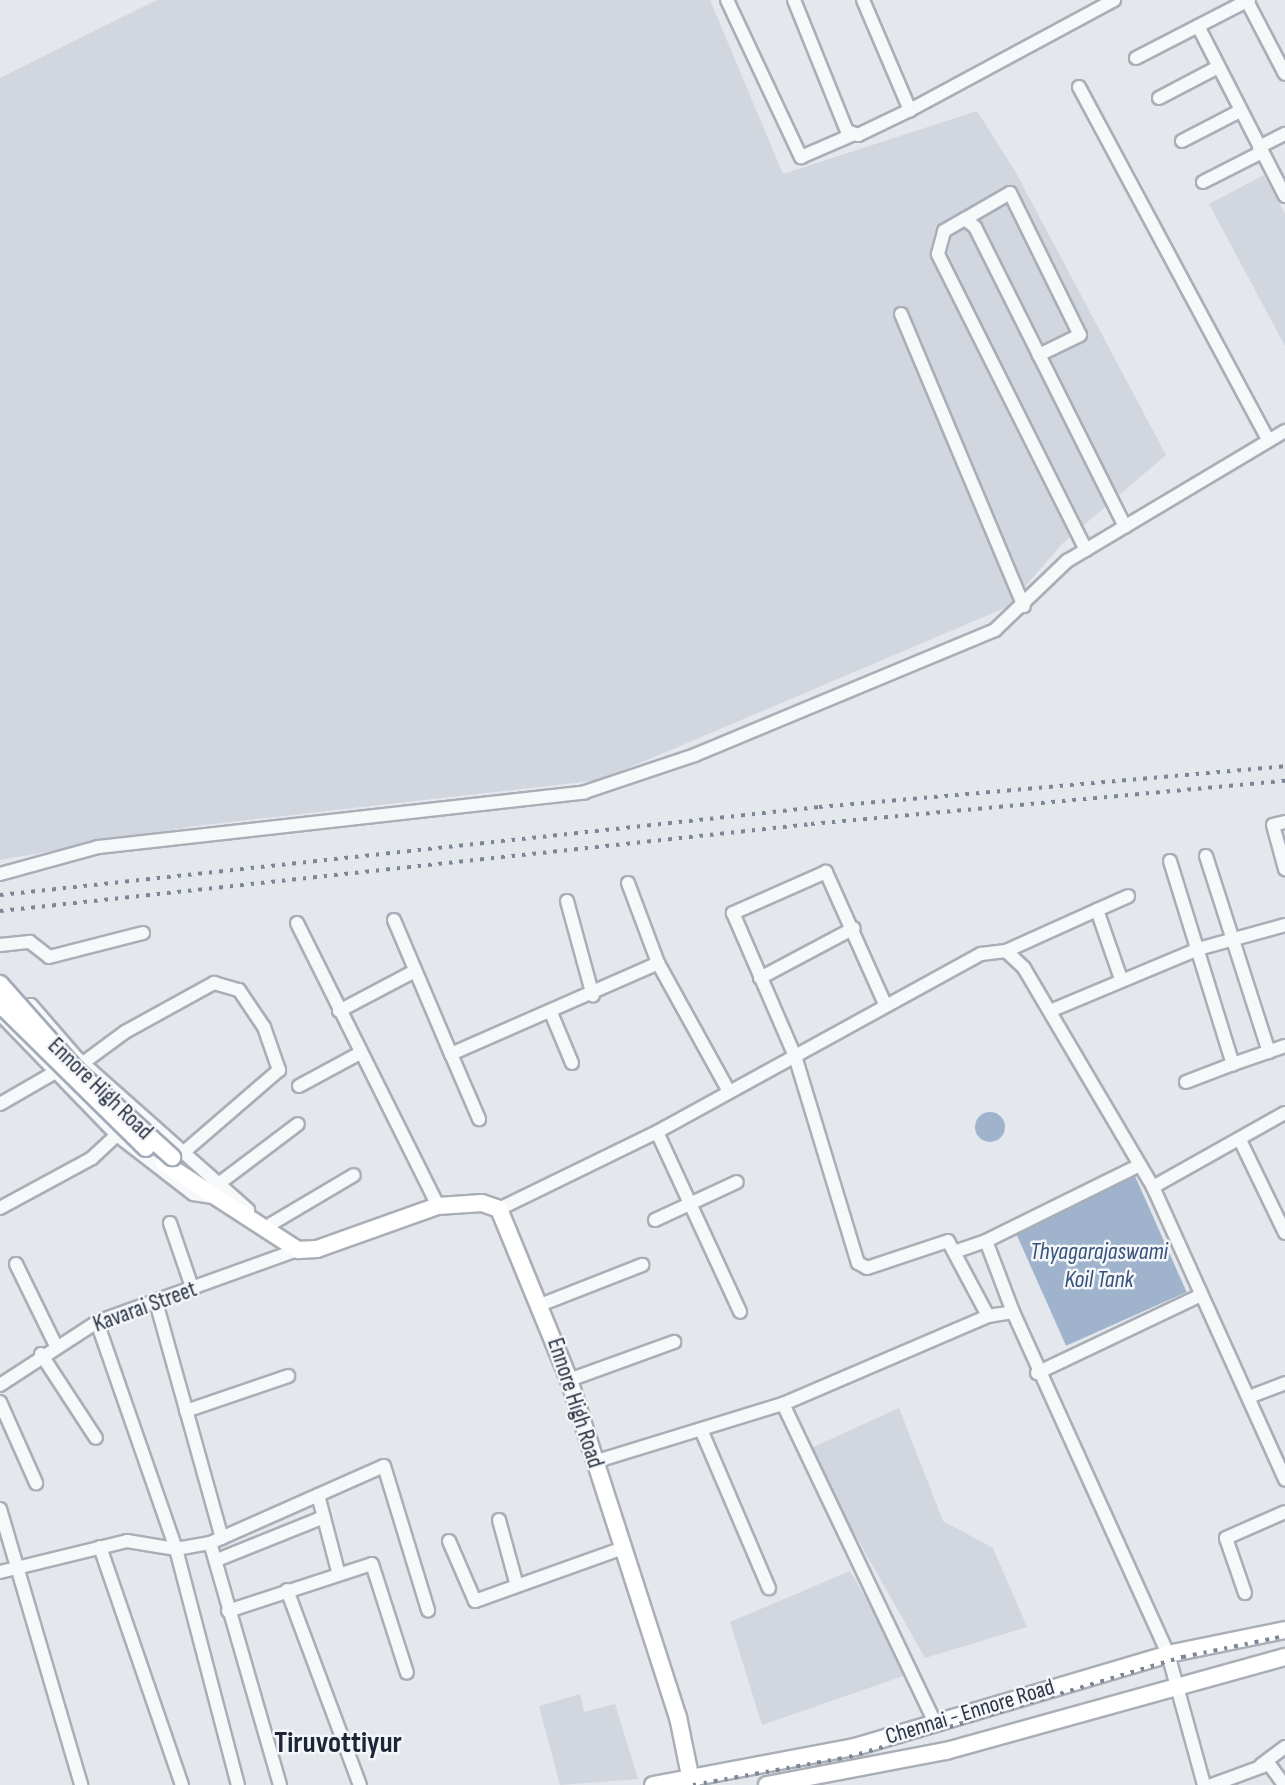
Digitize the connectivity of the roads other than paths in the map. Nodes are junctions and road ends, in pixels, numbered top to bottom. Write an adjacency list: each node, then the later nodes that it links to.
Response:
1 (727, 0): 15 (street)
2 (794, 0): 15 (street)
3 (863, 0): 12 (street)
4 (1114, 0): 12 (street)
5 (1248, 0): 6 (street); 9 (street)
6 (1198, 26): 7 (street); 8 (street)
7 (1136, 58)
8 (1218, 67): 11 (street); 13 (street)
9 (1285, 74)
10 (1079, 87): 24 (street)
11 (1159, 99)
12 (911, 110): 15 (street)
13 (1241, 111): 16 (street); 17 (street)
14 (1285, 134): 17 (street)
15 (852, 135)
16 (1182, 141)
17 (1261, 150): 18 (street); 19 (street)
18 (1203, 182)
19 (1285, 196)
20 (965, 219): 22 (street); 22 (street); 26 (street)
21 (901, 314): 27 (street)
22 (1039, 355): 25 (street)
23 (1285, 431): 24 (street)
24 (1268, 440): 25 (street)
25 (1125, 526): 26 (street)
26 (1086, 550): 27 (street)
27 (1024, 606): 32 (street)
28 (1285, 822): 31 (street)
29 (1206, 856): 42 (street)
30 (1170, 861): 44 (street)
31 (1285, 869)
32 (0, 874)
33 (628, 883): 46 (street)
34 (1128, 896): 36 (street)
35 (567, 901): 51 (street)
36 (1097, 910): 45 (street); 49 (street)
37 (394, 920): 47 (street)
38 (297, 923): 53 (street)
39 (1285, 925): 42 (street)
40 (854, 928): 48 (street); 48 (street); 52 (street)
41 (143, 933): 43 (street)
42 (1234, 939): 44 (street); 58 (street)
43 (0, 945)
44 (1198, 949): 49 (street); 64 (street)
45 (1006, 951): 52 (street); 54 (street)
46 (659, 963): 51 (street); 68 (street)
47 (415, 971): 53 (street); 60 (street)
48 (760, 978): 61 (street)
49 (1121, 979): 54 (street)
50 (0, 984): 76 (main road, Ennore High Road, bridge)
51 (593, 996): 56 (street)
52 (885, 1004): 61 (street)
53 (339, 1011): 59 (street)
54 (1050, 1011): 77 (street)
55 (1, 1012): 62 (street); 65 (street); 76 (main road, Ennore High Road, bridge)
56 (552, 1015): 60 (street); 63 (street)
57 (1285, 1046): 58 (street)
58 (1269, 1052): 64 (street)
59 (360, 1053): 67 (street); 84 (street)
60 (451, 1054): 71 (street)
61 (795, 1056): 68 (street); 94 (street)
62 (83, 1063): 76 (street); 76 (street)
63 (572, 1063)
64 (1233, 1065): 66 (street)
65 (52, 1074): 69 (street); 74 (street)
66 (1186, 1082)
67 (299, 1086)
68 (728, 1090): 73 (street)
69 (0, 1104)
70 (1285, 1113): 75 (street)
71 (479, 1119)
72 (298, 1124): 79 (street)
73 (657, 1132): 83 (street); 86 (street)
74 (117, 1135): 82 (street); 85 (street)
75 (1240, 1140): 81 (street); 91 (street)
76 (174, 1157): 79 (street); 82 (main road, Ennore High Road); 87 (main road, Ennore High Road)
77 (1138, 1166): 81 (street); 92 (street)
78 (354, 1175): 90 (street)
79 (221, 1182): 87 (street)
80 (737, 1182): 83 (street)
81 (1153, 1187): 98 (street)
82 (214, 1197): 93 (main road, Ennore High Road)
83 (690, 1204): 88 (street); 101 (street)
84 (438, 1206): 86 (main road); 93 (main road)
85 (0, 1208)
86 (499, 1209): 100 (main road, Ennore High Road)
87 (248, 1210): 90 (main road, Ennore High Road)
88 (655, 1220)
89 (170, 1223): 97 (street)
90 (271, 1224): 93 (main road, Ennore High Road)
91 (1285, 1233)
92 (986, 1241): 94 (street); 102 (street)
93 (308, 1248): 97 (street, Kavarai Street)
94 (957, 1251): 103 (street)
95 (16, 1264): 106 (street)
96 (642, 1265): 100 (street)
97 (192, 1290): 99 (street, Kavarai Street)
98 (1201, 1295): 108 (street); 113 (street)
99 (156, 1302): 104 (street, Kavarai Street); 116 (street)
100 (540, 1305): 110 (main road, Ennore High Road)
101 (740, 1312)
102 (1013, 1312): 103 (street); 108 (street)
103 (988, 1316): 115 (street)
104 (97, 1322): 106 (street, Kavarai Street); 132 (street)
105 (674, 1342): 110 (street)
106 (55, 1344): 107 (street, Kavarai Street)
107 (41, 1354): 111 (street, Kavarai Street); 118 (street)
108 (1037, 1373): 144 (street)
109 (288, 1376): 116 (street)
110 (569, 1380): 119 (main road, Ennore High Road)
111 (1, 1382)
112 (1285, 1383): 113 (street)
113 (1249, 1397): 120 (street)
114 (0, 1402): 122 (street)
115 (783, 1404): 117 (street); 148 (street)
116 (186, 1411): 128 (street)
117 (702, 1432): 119 (street); 138 (street)
118 (96, 1437)
119 (594, 1462): 131 (main road, Ennore High Road)
120 (1282, 1465): 121 (street)
121 (1285, 1480)
122 (36, 1483)
123 (318, 1495): 126 (street); 128 (street); 141 (street)
124 (0, 1509): 134 (street)
125 (1285, 1512): 140 (street)
126 (324, 1517): 133 (street); 136 (street)
127 (499, 1520): 137 (street)
128 (216, 1541): 132 (street); 133 (street)
129 (449, 1541): 137 (street)
130 (100, 1547): 132 (street); 134 (street); 153 (street)
131 (623, 1548): 137 (street); 151 (main road, Ennore High Road)
132 (176, 1549): 154 (street)
133 (217, 1560): 142 (street)
134 (19, 1567): 135 (street); 152 (street)
135 (0, 1572)
136 (338, 1572): 139 (street); 146 (street)
137 (517, 1586)
138 (769, 1588)
139 (287, 1590): 142 (street); 156 (street)
140 (1245, 1593)
141 (428, 1610)
142 (228, 1611): 155 (street)
143 (1285, 1630): 144 (main road, Chennai - Ennore Road)
144 (1168, 1654): 147 (street); 148 (main road, Chennai - Ennore Road)
145 (1285, 1657): 147 (main road, Chennai - Ennore Road)
146 (407, 1673)
147 (1172, 1683): 158 (main road, Chennai - Ennore Road); 159 (street)
148 (935, 1722): 151 (main road, Chennai - Ennore Road)
149 (1285, 1747): 150 (street)
150 (1261, 1765): 160 (street); 161 (street)
151 (691, 1780): 157 (main road, Chennai - Ennore Road)
152 (81, 1785)
153 (182, 1785)
154 (238, 1785)
155 (280, 1785)
156 (360, 1785)
157 (653, 1785)
158 (767, 1785)
159 (1204, 1785)
160 (1212, 1785)
161 (1284, 1785)

